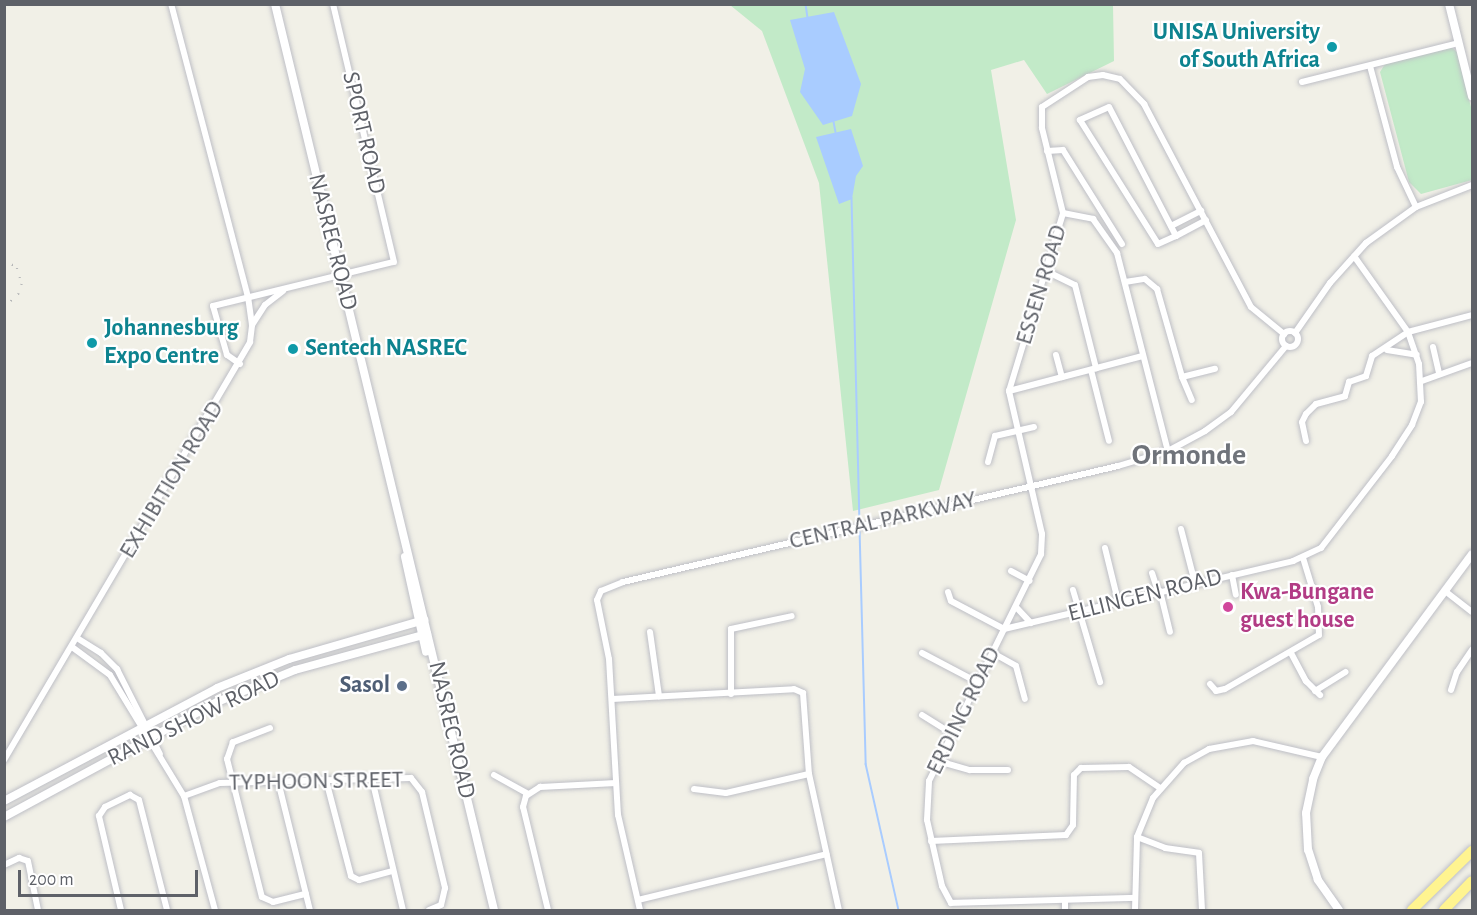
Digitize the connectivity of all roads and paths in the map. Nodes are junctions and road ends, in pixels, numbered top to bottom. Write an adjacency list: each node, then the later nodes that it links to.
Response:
1 (171, 4): 23 (street, EXHIBITION ROAD)
2 (275, 4): 20 (main road, NASREC ROAD)
3 (333, 4): 20 (street, SPORT ROAD)
4 (1449, 4): 5 (street)
5 (1458, 43): 6 (street); 8 (street)
6 (1370, 66): 7 (street); 11 (street)
7 (1302, 82)
8 (1473, 96)
9 (1047, 151): 12 (street); 13 (street); 17 (street)
10 (1471, 187): 11 (street)
11 (1416, 207): 18 (street)
12 (1201, 212): 14 (street); 15 (street)
13 (1063, 213): 19 (street, ESSEN ROAD); 21 (street, ESSEN ROAD)
14 (1206, 220): 16 (street); 28 (street)
15 (1171, 226): 16 (street); 16 (street)
16 (1176, 236)
17 (1122, 244)
18 (1354, 256): 26 (street, ELLINGEN ROAD); 27 (street)
19 (1046, 271): 37 (street); 43 (street, ESSEN ROAD)
20 (340, 274): 22 (street); 71 (main road, NASREC ROAD)
21 (1125, 282): 34 (street, ESSEN ROAD); 41 (street)
22 (291, 286): 23 (street); 25 (street)
23 (248, 297): 25 (street, EXHIBITION ROAD); 36 (street)
24 (1473, 315): 26 (street)
25 (252, 325): 36 (street, EXHIBITION ROAD)
26 (1408, 332): 31 (street); 33 (street, ELLINGEN ROAD)
27 (1295, 333): 28 (street); 29 (street, CENTRAL PARKWAY)
28 (1284, 334): 29 (street)
29 (1286, 346): 49 (street, CENTRAL PARKWAY)
30 (1433, 347): 39 (street)
31 (1386, 350): 33 (street); 48 (street)
32 (1056, 355): 40 (street)
33 (1417, 355): 42 (street, ELLINGEN ROAD)
34 (1142, 356): 37 (street); 49 (street, ESSEN ROAD)
35 (1473, 363): 39 (street)
36 (240, 364): 77 (street, EXHIBITION ROAD)
37 (1093, 369): 40 (street); 47 (street)
38 (1215, 369): 41 (street)
39 (1439, 372): 42 (street)
40 (1062, 377): 43 (street)
41 (1182, 377): 44 (street)
42 (1422, 381): 55 (street, ELLINGEN ROAD)
43 (1009, 391): 46 (street, ESSEN ROAD)
44 (1192, 400)
45 (1034, 427): 46 (street)
46 (1016, 430): 50 (street); 51 (street, ESSEN ROAD)
47 (1109, 441)
48 (1306, 441)
49 (1168, 451): 51 (street, CENTRAL PARKWAY)
50 (988, 462)
51 (1030, 486): 59 (street, ERDING ROAD); 90 (street, CENTRAL PARKWAY)
52 (1181, 529): 60 (street)
53 (1105, 548): 66 (street)
54 (1473, 554): 62 (street)
55 (1303, 558): 58 (street, ELLINGEN ROAD); 82 (street)
56 (1011, 572): 59 (street)
57 (1152, 573): 64 (street)
58 (1232, 575): 60 (street, ELLINGEN ROAD); 65 (street)
59 (1030, 581): 67 (street, ERDING ROAD)
60 (1195, 583): 64 (street, ELLINGEN ROAD)
61 (1073, 590): 68 (street)
62 (1445, 591): 69 (street); 97 (street)
63 (948, 592): 73 (street)
64 (1159, 592): 66 (street, ELLINGEN ROAD); 75 (street)
65 (1236, 595)
66 (1118, 602): 68 (street, ELLINGEN ROAD)
67 (1016, 607): 72 (street); 73 (street, ERDING ROAD)
68 (1079, 611): 72 (street, ELLINGEN ROAD); 85 (street)
69 (1473, 612)
70 (792, 616): 88 (street)
71 (421, 620): 76 (main road, NASREC ROAD); 93 (main road, RAND SHOW ROAD)
72 (1033, 623): 73 (street, ELLINGEN ROAD)
73 (1004, 629): 81 (street, ERDING ROAD)
74 (650, 632): 89 (street)
75 (1170, 632)
76 (425, 634): 96 (main road, RAND SHOW ROAD); 133 (main road, NASREC ROAD)
77 (77, 639): 78 (street, EXHIBITION ROAD); 93 (street)
78 (72, 646): 93 (street); 98 (street, EXHIBITION ROAD)
79 (1473, 650): 87 (street)
80 (922, 652): 84 (street)
81 (993, 653): 84 (street, ERDING ROAD); 91 (street)
82 (1291, 653): 83 (street); 86 (street)
83 (1345, 672)
84 (977, 682): 95 (street, ERDING ROAD)
85 (1100, 682)
86 (1209, 684)
87 (1451, 690)
88 (732, 694): 89 (street); 101 (street)
89 (659, 696): 90 (street)
90 (612, 699): 107 (street, CENTRAL PARKWAY)
91 (1025, 699)
92 (922, 715): 95 (street)
93 (143, 725): 96 (street); 112 (main road, RAND SHOW ROAD)
94 (270, 728): 106 (street)
95 (951, 733): 99 (street, ERDING ROAD)
96 (150, 736): 111 (street); 113 (main road, RAND SHOW ROAD)
97 (1322, 757): 108 (street); 141 (street)
98 (4, 760)
99 (938, 761): 100 (street); 115 (street, ERDING ROAD)
100 (1008, 770)
101 (809, 774): 109 (street); 117 (street)
102 (494, 775): 110 (street)
103 (372, 779): 104 (street, TYPHOON STREET); 119 (street); 132 (street, TYPHOON STREET)
104 (326, 780): 105 (street, TYPHOON STREET); 119 (street)
105 (278, 781): 106 (street, TYPHOON STREET); 121 (street)
106 (233, 782): 111 (street, TYPHOON STREET); 121 (street)
107 (616, 783): 110 (street); 123 (street, CENTRAL PARKWAY)
108 (1160, 788): 114 (street); 115 (street)
109 (694, 789)
110 (528, 794): 134 (street)
111 (184, 796): 129 (street)
112 (4, 801)
113 (4, 818)
114 (1137, 837): 122 (street); 140 (street)
115 (931, 841): 125 (street, ERDING ROAD)
116 (1473, 851): 142 (highway)
117 (826, 854): 123 (street); 136 (street)
118 (4, 865): 126 (street)
119 (393, 871): 131 (street)
120 (1473, 881): 143 (highway)
121 (306, 894): 130 (street)
122 (1135, 898): 124 (street); 139 (street)
123 (638, 900): 135 (street, CENTRAL PARKWAY)
124 (1065, 900): 125 (street); 138 (street)
125 (951, 903): 137 (street)
126 (38, 910)
127 (121, 910): 128 (street)
128 (167, 910)
129 (215, 910)
130 (310, 910)
131 (403, 910)
132 (429, 910)
133 (492, 910)
134 (548, 910)
135 (640, 910)
136 (839, 910)
137 (950, 910)
138 (1065, 910)
139 (1135, 910)
140 (1202, 910)
141 (1338, 910)
142 (1412, 910)
143 (1444, 910)

